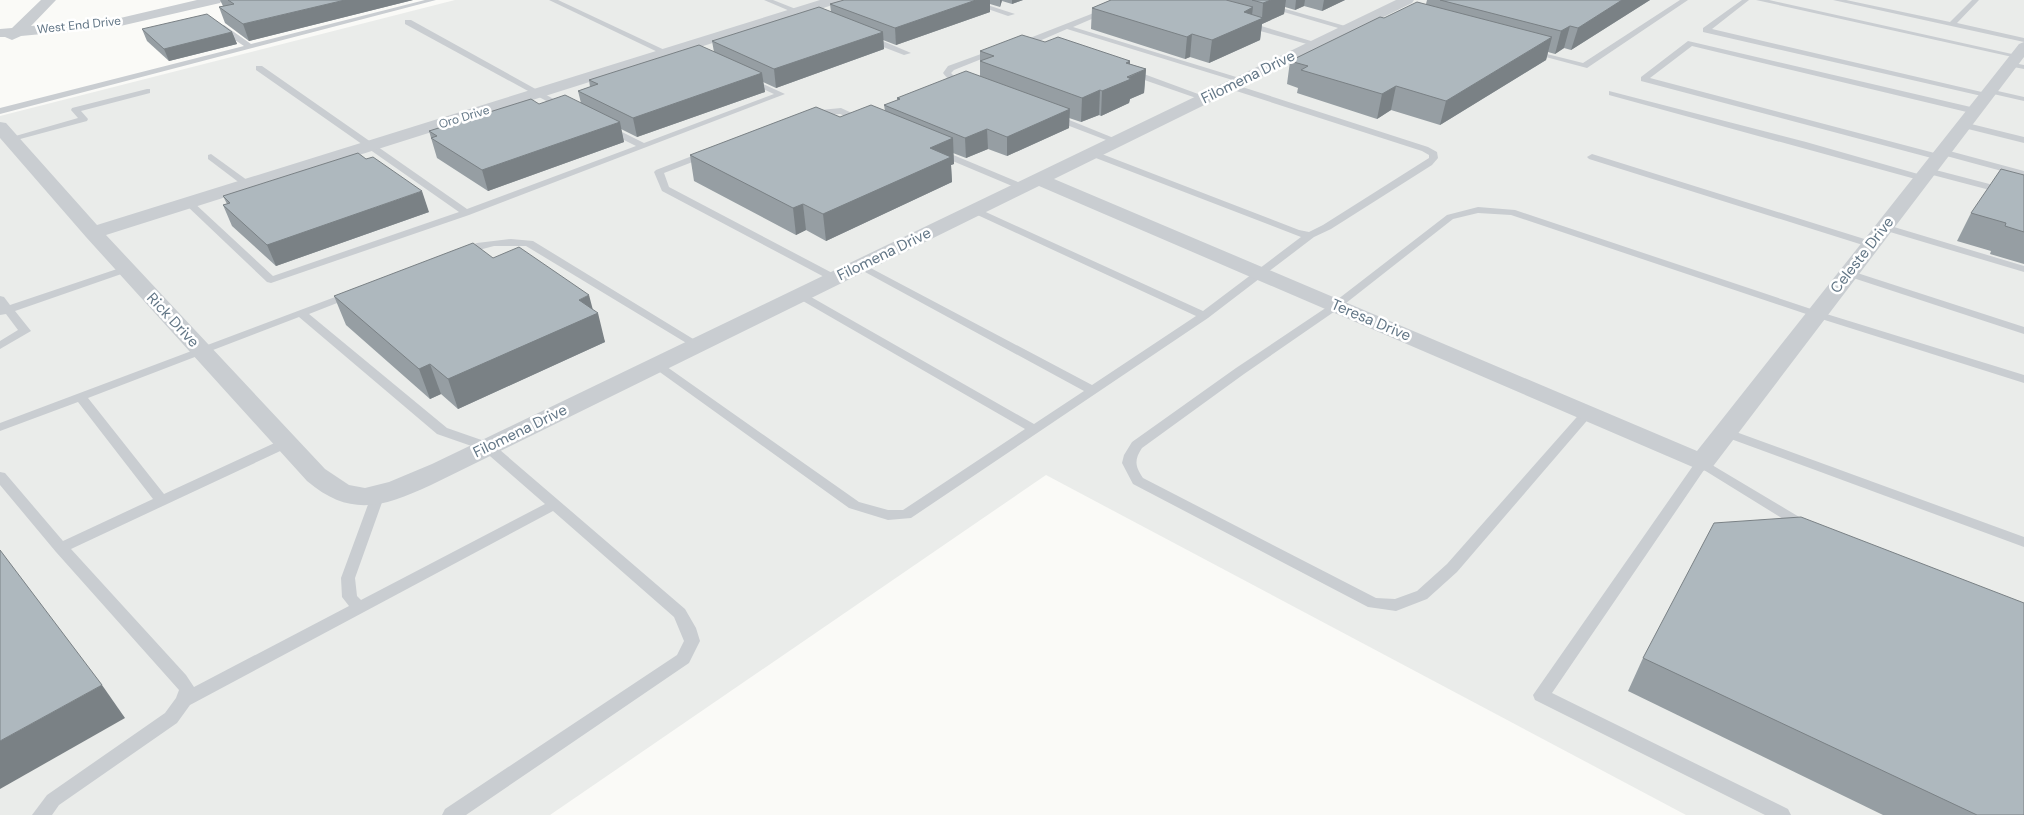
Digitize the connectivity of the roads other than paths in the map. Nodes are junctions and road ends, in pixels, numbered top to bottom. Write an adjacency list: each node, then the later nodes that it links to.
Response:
1 (50, 0): 26 (street)
2 (215, 0): 26 (street, West End Drive)
3 (433, 0): 15 (lane)
4 (552, 0): 37 (lane)
5 (767, 0): 17 (lane)
6 (834, 0): 17 (street, Oro Drive)
7 (965, 0): 18 (lane)
8 (1133, 0): 24 (lane)
9 (1246, 0): 25 (lane)
10 (1684, 0): 36 (lane)
11 (1746, 0): 51 (lane)
12 (1759, 0): 39 (lane)
13 (1836, 0): 23 (lane)
14 (1976, 0): 23 (lane)
15 (418, 2): 33 (lane)
16 (1394, 9): 25 (street, Filomena Drive)
17 (797, 12): 19 (lane); 37 (street, Oro Drive)
18 (1011, 14)
19 (815, 19)
20 (1234, 20): 31 (lane)
21 (212, 21): 33 (lane)
22 (408, 22): 47 (lane)
23 (1952, 24): 39 (lane)
24 (1067, 27): 29 (lane); 44 (lane)
25 (1348, 28): 31 (street, Filomena Drive)
26 (17, 32): 27 (street, West End Drive); 34 (street)
27 (0, 33)
28 (861, 36): 38 (lane)
29 (1034, 40): 30 (lane); 32 (lane)
30 (1043, 43)
31 (1317, 44): 44 (street, Filomena Drive)
32 (1013, 46)
33 (250, 47): 52 (lane)
34 (0, 48)
35 (1004, 49): 45 (lane)
36 (1526, 50)
37 (673, 51): 40 (lane); 47 (street, Oro Drive)
38 (908, 53)
39 (2020, 55): 51 (street, Celeste Drive)
40 (697, 56)
41 (259, 68): 61 (lane)
42 (1124, 71): 49 (lane)
43 (739, 75): 62 (lane)
44 (1236, 83): 49 (street, Filomena Drive); 78 (lane)
45 (969, 86)
46 (147, 91): 58 (lane)
47 (538, 93): 53 (lane); 61 (street, Oro Drive)
48 (1612, 93): 68 (lane)
49 (1205, 98): 60 (street, Filomena Drive)
50 (2024, 99): 51 (lane)
51 (1978, 106): 59 (lane); 68 (street, Celeste Drive); 68 (lane)
52 (0, 111)
53 (573, 111)
54 (1043, 113): 60 (lane)
55 (797, 118): 56 (lane)
56 (868, 122)
57 (600, 124): 62 (lane)
58 (5, 133): 77 (street, Rick Drive)
59 (2024, 140)
60 (1117, 141): 65 (street, Filomena Drive)
61 (370, 146): 71 (street, Oro Drive); 75 (lane)
62 (644, 146): 75 (lane)
63 (932, 149): 70 (lane)
64 (714, 150): 86 (lane)
65 (1091, 153): 70 (street, Filomena Drive); 78 (lane)
66 (211, 157): 71 (lane)
67 (1592, 157): 79 (lane)
68 (1932, 164): 69 (lane); 72 (lane); 76 (street, Celeste Drive)
69 (2024, 174)
70 (1030, 183): 74 (street, Filomena Drive); 84 (street, Teresa Drive)
71 (248, 184): 73 (street, Oro Drive)
72 (2024, 196)
73 (189, 203): 75 (lane); 77 (street, Oro Drive)
74 (974, 210): 81 (street, Filomena Drive); 94 (lane)
75 (466, 213)
76 (1884, 227): 79 (street, Celeste Drive); 83 (lane)
77 (93, 233): 82 (street, Rick Drive)
78 (1310, 235): 84 (lane)
79 (1870, 244): 85 (street, Celeste Drive)
80 (453, 254): 97 (lane)
81 (859, 266): 86 (street, Filomena Drive); 101 (lane)
82 (126, 269): 91 (lane); 98 (street, Rick Drive)
83 (2024, 269)
84 (1262, 273): 90 (street, Teresa Drive); 94 (lane)
85 (1848, 273): 93 (street, Celeste Drive); 95 (lane)
86 (834, 278): 88 (street, Filomena Drive)
87 (365, 288): 92 (lane)
88 (800, 295): 97 (street, Filomena Drive); 105 (lane)
89 (0, 299): 91 (lane)
90 (1337, 305): 93 (lane); 103 (street, Teresa Drive); 103 (lane)
91 (4, 311): 96 (lane)
92 (301, 313): 98 (lane); 108 (lane)
93 (1816, 314): 100 (lane); 106 (street, Celeste Drive)
94 (1204, 316): 101 (lane)
95 (2024, 331)
96 (0, 346)
97 (697, 346): 99 (street, Filomena Drive)
98 (202, 351): 102 (lane); 107 (street, Rick Drive)
99 (656, 365): 105 (lane); 108 (street, Filomena Drive)
100 (2024, 379)
101 (1092, 390): 105 (lane)
102 (81, 396): 104 (lane); 112 (lane)
103 (1587, 413): 109 (street, Teresa Drive)
104 (0, 427)
105 (1034, 429)
106 (1725, 432): 109 (street, Celeste Drive); 115 (lane)
107 (286, 443): 111 (street, Rick Drive); 112 (lane)
108 (488, 447): 111 (street, Filomena Drive); 113 (lane)
109 (1702, 463): 114 (lane); 121 (lane)
110 (0, 476): 116 (lane)
111 (368, 496): 117 (lane)
112 (162, 501): 116 (lane)
113 (555, 504): 117 (lane); 120 (lane)
114 (1821, 533)
115 (2024, 542)
116 (60, 548): 118 (lane)
117 (359, 608): 118 (lane)
118 (184, 700): 119 (lane)
119 (41, 815)
120 (451, 815)
121 (1782, 815)

